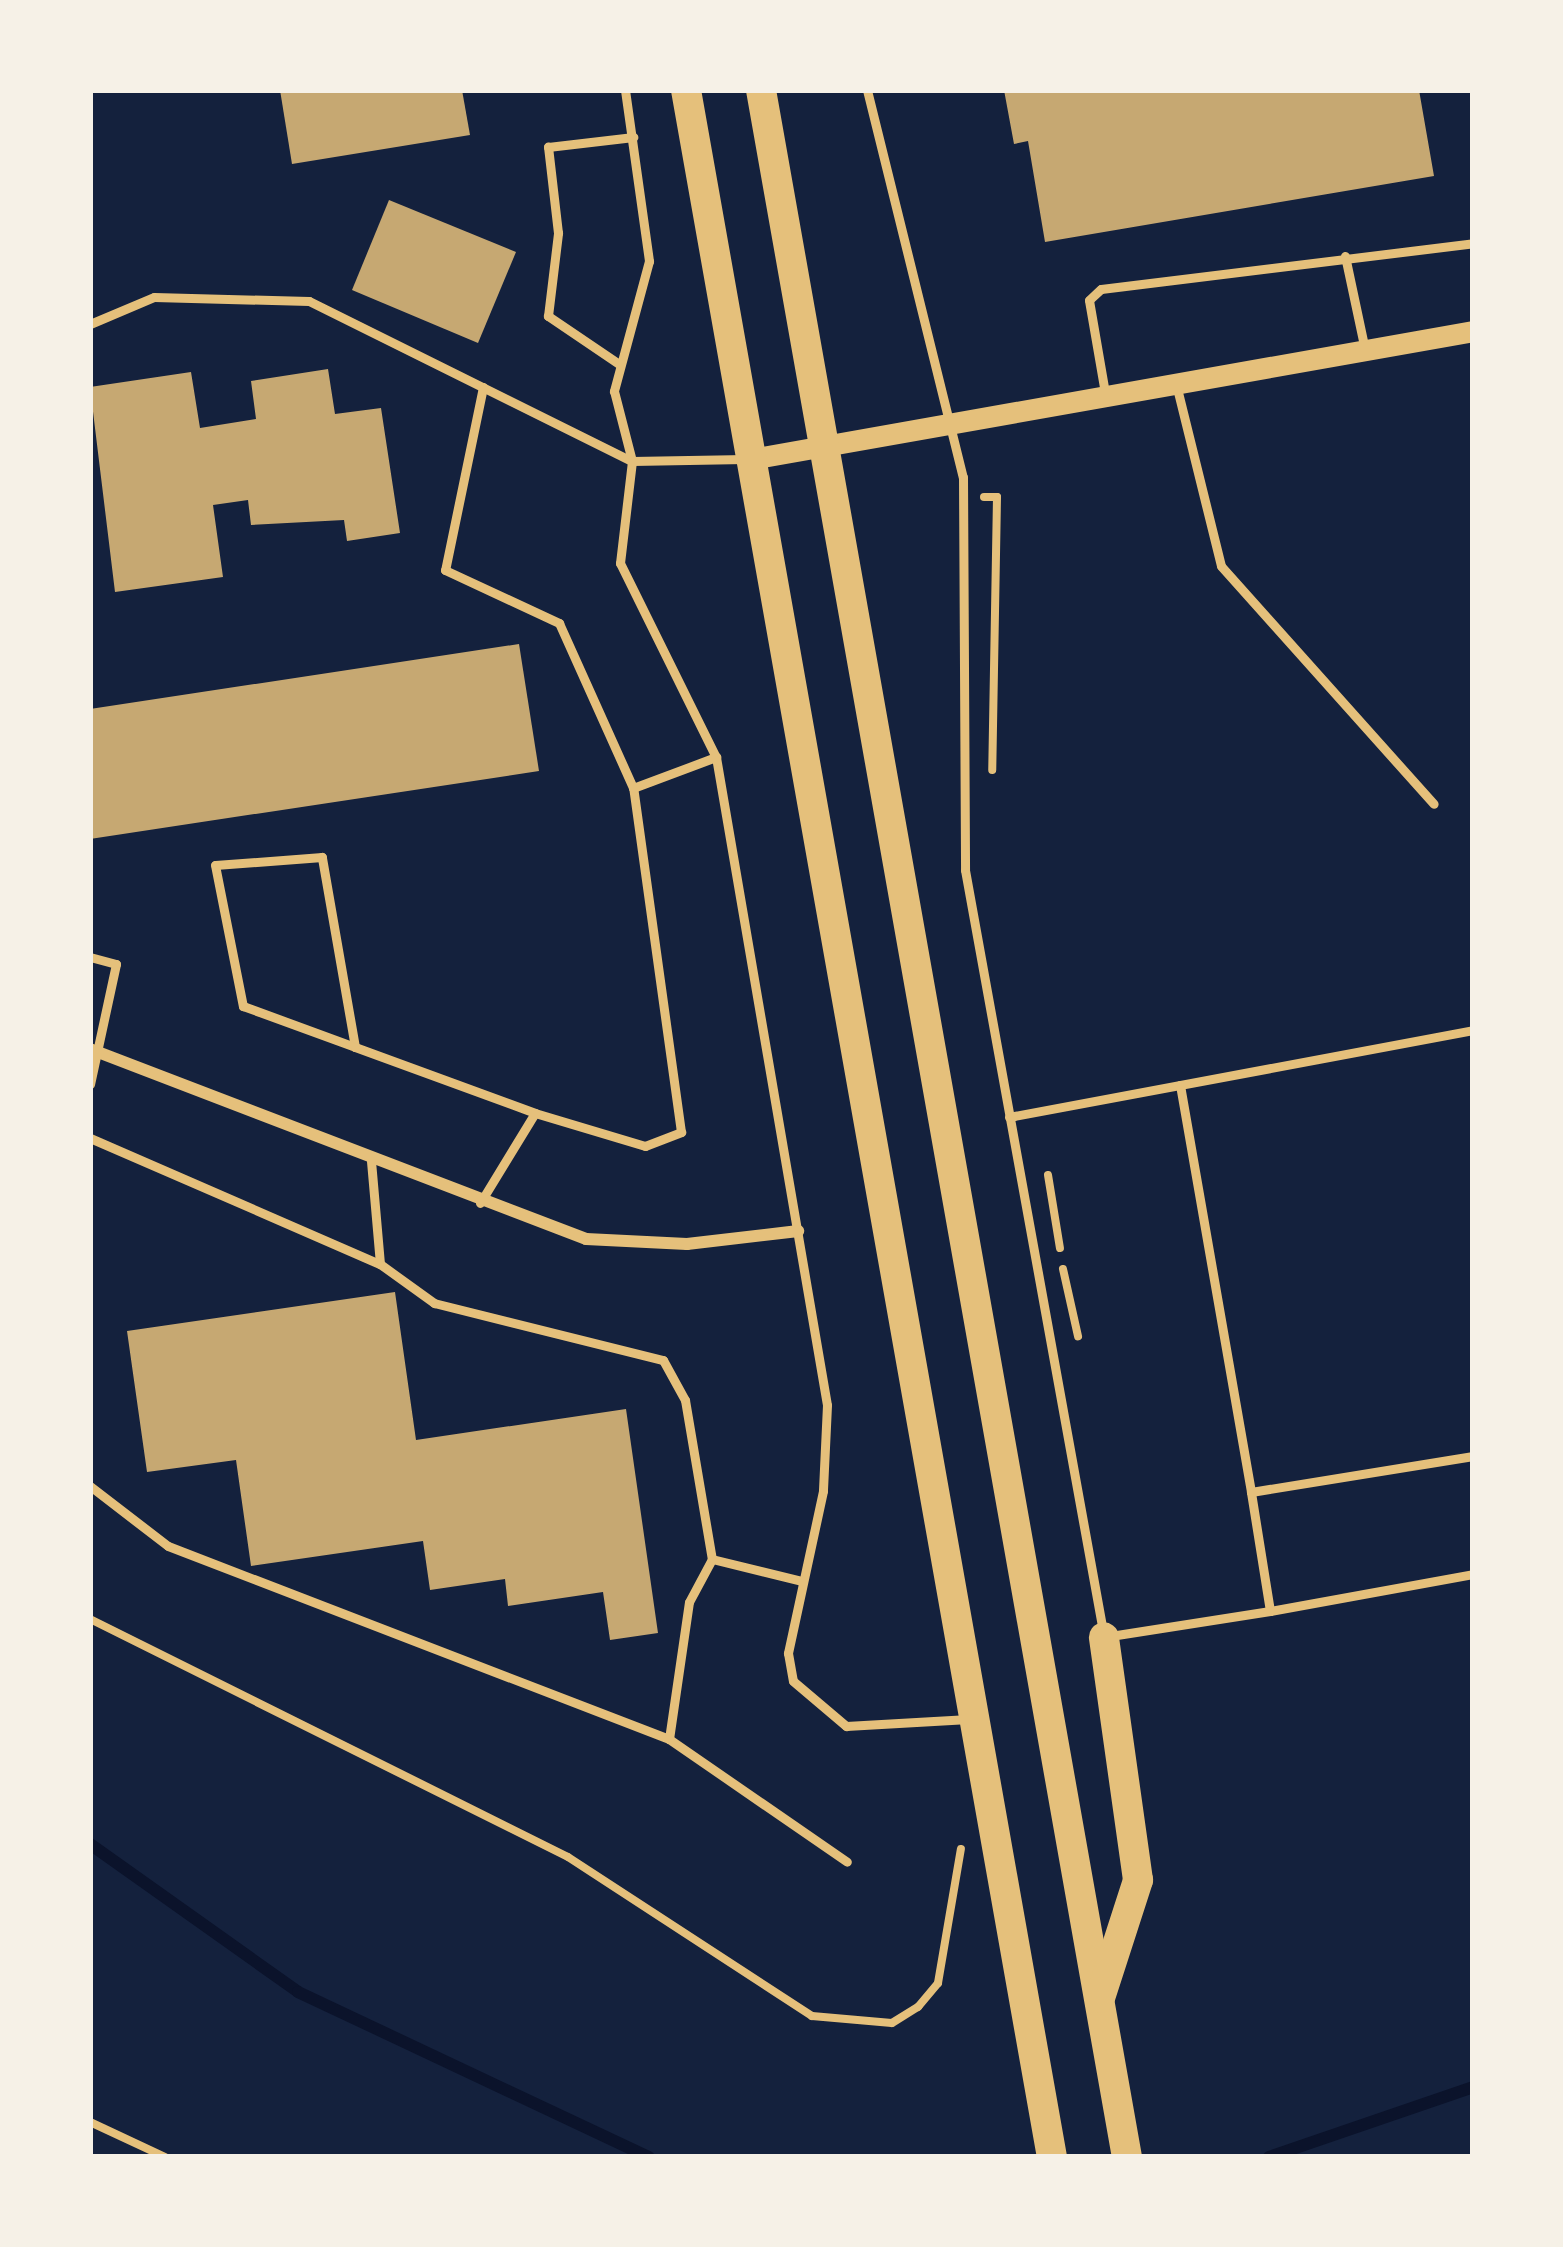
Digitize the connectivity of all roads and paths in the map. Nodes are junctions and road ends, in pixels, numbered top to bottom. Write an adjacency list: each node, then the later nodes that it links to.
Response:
1 (625, 90): 5 (lane)
2 (686, 90): 17 (main road)
3 (761, 90): 16 (main road)
4 (867, 90): 15 (lane)
5 (633, 137): 11 (lane); 11 (lane)
6 (1473, 243): 7 (lane)
7 (1345, 256): 10 (lane); 14 (lane)
8 (90, 324): 13 (lane)
9 (1473, 331): 10 (street)
10 (1365, 350): 12 (street)
11 (619, 364): 18 (lane)
12 (1177, 384): 14 (street); 23 (lane)
13 (483, 387): 18 (lane); 22 (lane)
14 (1106, 397): 15 (street)
15 (954, 424): 16 (street); 19 (lane)
16 (822, 447): 17 (street); 52 (main road)
17 (751, 459): 18 (lane); 48 (main road)
18 (632, 461): 20 (lane)
19 (964, 496): 21 (path); 32 (lane)
20 (716, 757): 22 (lane); 36 (lane)
21 (992, 782)
22 (633, 788): 31 (lane)
23 (1434, 804)
24 (90, 957): 27 (lane)
25 (1473, 1030): 29 (lane)
26 (355, 1048): 26 (lane); 31 (lane)
27 (92, 1050): 28 (lane); 34 (street)
28 (90, 1084)
29 (1180, 1085): 30 (lane); 41 (lane)
30 (1033, 1112): 32 (lane); 38 (path)
31 (535, 1113): 35 (lane)
32 (1009, 1117): 47 (lane)
33 (90, 1138): 37 (lane)
34 (371, 1161): 35 (street); 37 (lane)
35 (480, 1204): 36 (street)
36 (798, 1231): 44 (lane)
37 (380, 1264): 42 (lane)
38 (1080, 1350)
39 (1473, 1456): 41 (lane)
40 (90, 1486): 49 (lane)
41 (1251, 1492): 45 (lane)
42 (712, 1559): 44 (lane); 49 (lane)
43 (1473, 1574): 45 (lane)
44 (802, 1581): 48 (lane)
45 (1270, 1611): 47 (lane)
46 (90, 1619): 50 (path)
47 (1104, 1637): 52 (main road)
48 (973, 1718): 50 (main road)
49 (669, 1739): 51 (lane)
50 (988, 1808): 55 (main road)
51 (848, 1862)
52 (1100, 1998): 56 (main road)
53 (90, 2122): 54 (path)
54 (165, 2157)
55 (1052, 2157)
56 (1127, 2157)

